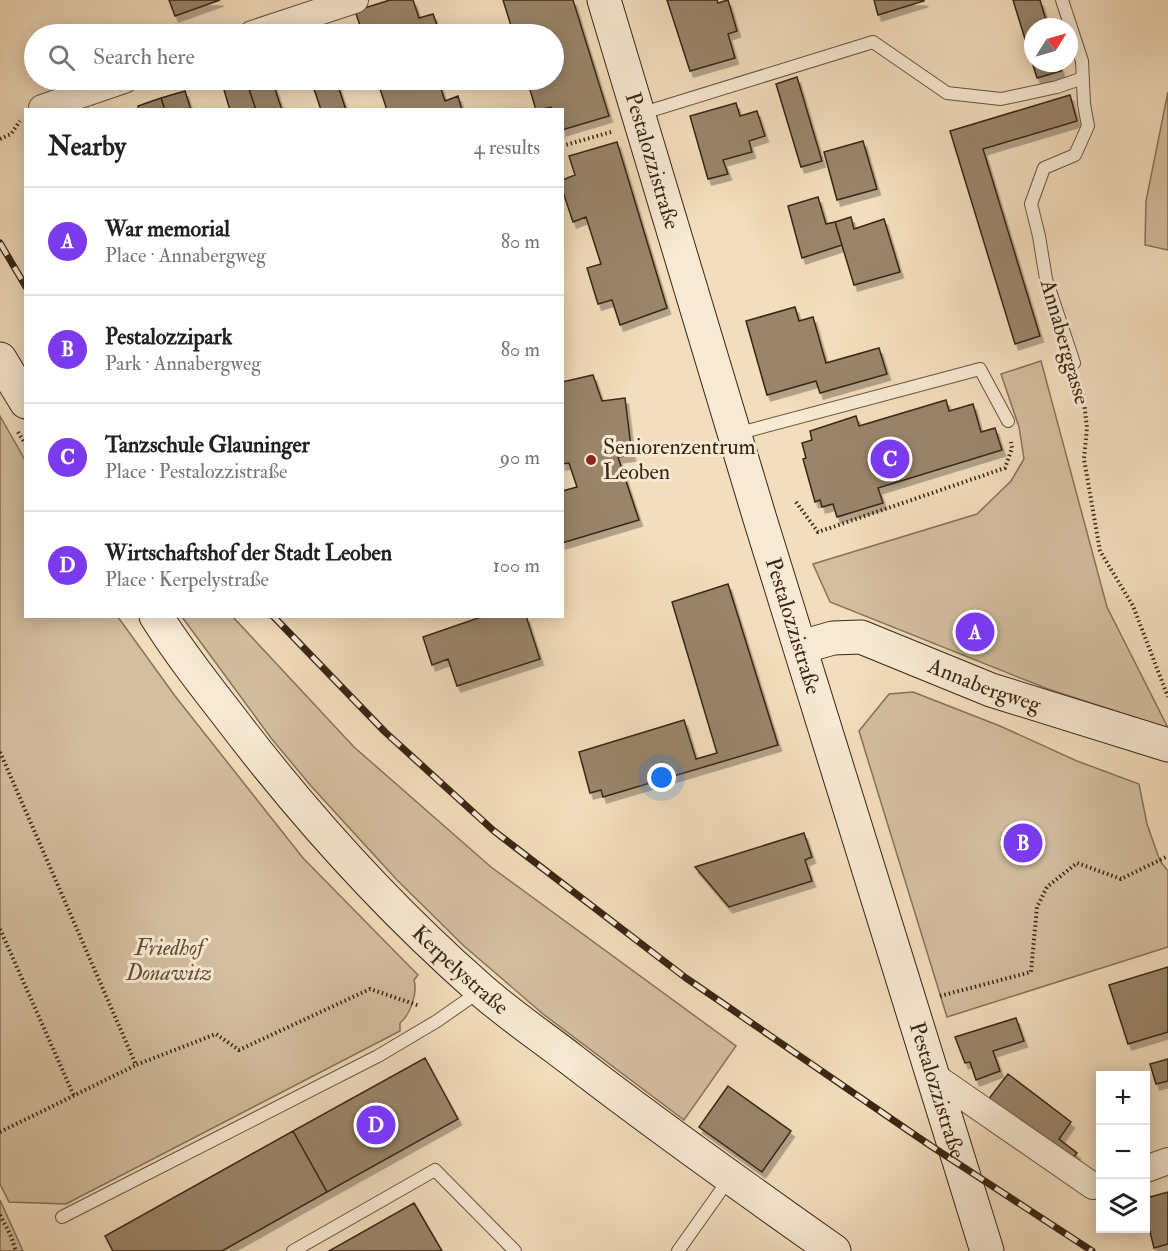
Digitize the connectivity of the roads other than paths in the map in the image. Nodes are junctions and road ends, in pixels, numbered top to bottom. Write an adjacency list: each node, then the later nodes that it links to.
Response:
1 (355, 0): 4 (street)
2 (604, 0): 8 (street, Pestalozzistraße)
3 (1062, 0): 5 (lane, Annaberggasse)
4 (282, 24)
5 (1083, 78): 8 (lane); 10 (lane, Annaberggasse)
6 (95, 90): 7 (street)
7 (43, 108)
8 (639, 115): 13 (street, Pestalozzistraße)
9 (0, 359): 11 (street)
10 (1074, 363)
11 (24, 399)
12 (1008, 421): 13 (lane)
13 (735, 435): 15 (street, Pestalozzistraße)
14 (157, 618): 17 (street, Kerpelystraße)
15 (801, 647): 16 (street, Annabergweg); 18 (street, Pestalozzistraße)
16 (1168, 746)
17 (481, 990): 21 (street, Kerpelystraße); 23 (lane)
18 (931, 1074): 22 (street); 28 (street, Pestalozzistraße)
19 (1168, 1161): 20 (street)
20 (1150, 1168)
21 (730, 1178): 26 (lane); 27 (street, Kerpelystraße)
22 (1096, 1185)
23 (62, 1217)
24 (293, 1251): 25 (lane)
25 (515, 1251)
26 (678, 1251)
27 (834, 1251)
28 (987, 1251)

